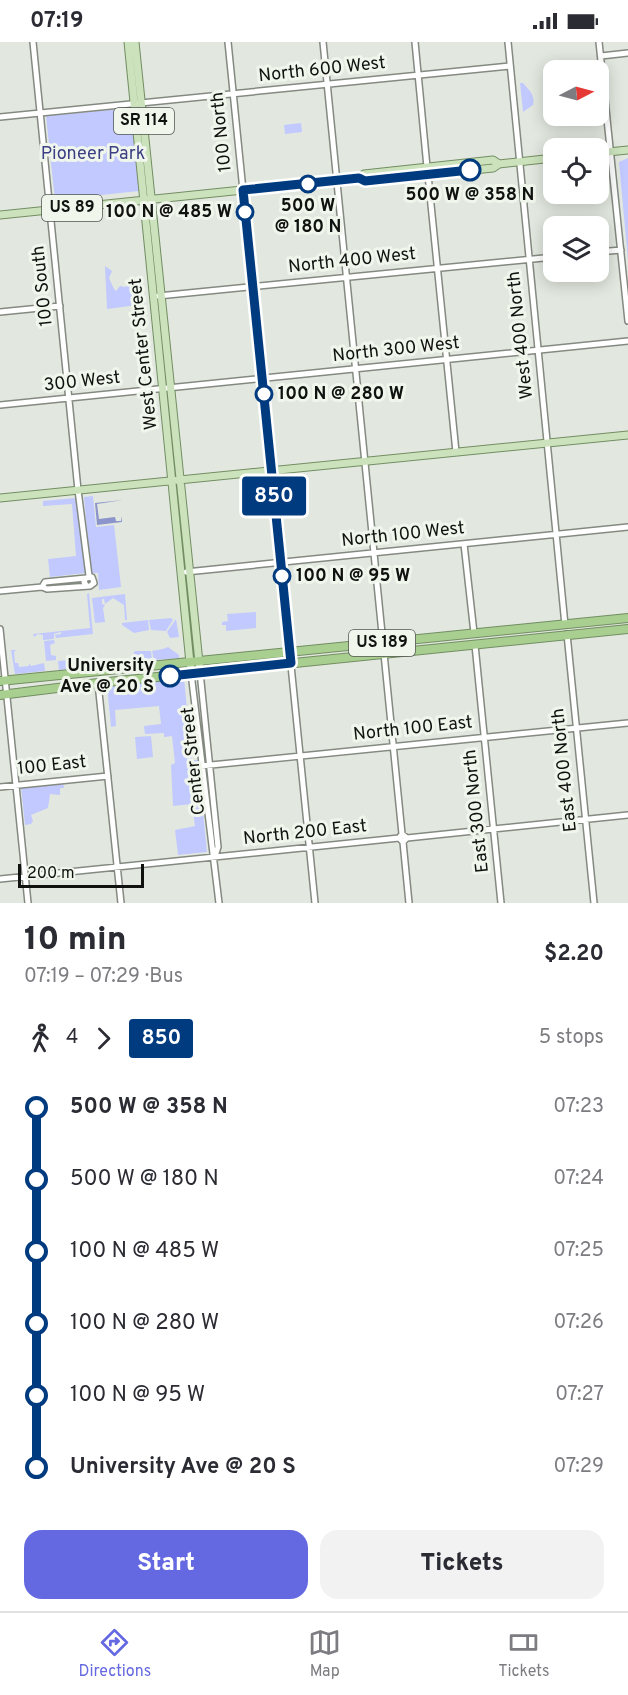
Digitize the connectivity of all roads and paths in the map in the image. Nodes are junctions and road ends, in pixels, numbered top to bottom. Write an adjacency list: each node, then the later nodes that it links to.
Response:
1 (33, 42): 16 (street, 100 South)
2 (128, 42): 15 (main road, West Center Street / SR 114)
3 (135, 42): 15 (main road, West Center Street / SR 114)
4 (228, 42): 14 (street, 100 North)
5 (323, 42): 13 (street)
6 (415, 42): 12 (street)
7 (508, 42): 11 (street, West 400 North)
8 (599, 42): 10 (street)
9 (628, 53): 10 (street)
10 (601, 56): 19 (street)
11 (510, 66): 12 (street, North 600 West); 21 (street, West 400 North)
12 (418, 75): 13 (street, North 600 West); 22 (street)
13 (327, 84): 14 (street, North 600 West); 23 (street)
14 (233, 94): 15 (street, North 600 West); 24 (street, 100 North)
15 (138, 103): 16 (street, North 600 West); 25 (main road, West Center Street / SR 114)
16 (41, 112): 17 (street, North 600 West); 26 (street, 100 South)
17 (0, 117)
18 (628, 150): 19 (main road)
19 (610, 152): 28 (street)
20 (543, 159): 21 (main road, US 89)
21 (519, 162): 22 (main road, US 89); 31 (street, West 400 North)
22 (428, 171): 23 (main road, US 89); 32 (street)
23 (337, 181): 24 (main road, US 89); 33 (street)
24 (243, 190): 25 (main road, US 89); 34 (street, 100 North)
25 (148, 200): 26 (main road, US 89); 35 (main road, West Center Street); 36 (main road, West Center Street)
26 (50, 210): 27 (main road, US 89); 37 (street, 100 South)
27 (0, 215)
28 (621, 250): 29 (street); 39 (street)
29 (609, 251)
30 (543, 258): 31 (street, North 400 West)
31 (529, 259): 32 (street, North 400 West); 41 (street, West 400 North)
32 (437, 267): 33 (street, North 400 West); 42 (street)
33 (347, 277): 34 (street, North 400 West); 43 (street)
34 (253, 286): 35 (street, North 400 West); 44 (street, 100 North)
35 (162, 296): 36 (street, North 400 West); 45 (main road, West Center Street)
36 (153, 297): 45 (main road, West Center Street)
37 (60, 306): 38 (street); 46 (street, 100 South)
38 (0, 312)
39 (628, 321)
40 (628, 341): 41 (street, North 300 West)
41 (538, 351): 42 (street, North 300 West); 49 (street, West 400 North)
42 (447, 360): 43 (street, North 300 West); 50 (street)
43 (356, 369): 44 (street, North 300 West); 51 (street)
44 (262, 379): 45 (street, North 300 West); 52 (street, 100 North)
45 (167, 388): 46 (street, 300 West); 53 (main road, West Center Street); 54 (main road, West Center Street)
46 (69, 398): 47 (street, 300 West); 55 (street, 100 South)
47 (0, 405)
48 (628, 435): 49 (main road)
49 (547, 443): 50 (main road); 58 (street, West 400 North)
50 (456, 452): 51 (main road)
51 (363, 461): 52 (main road); 60 (street)
52 (272, 470): 53 (main road); 61 (street, 100 North)
53 (180, 479): 54 (main road); 62 (main road, West Center Street)
54 (172, 480): 55 (main road); 62 (main road, West Center Street)
55 (78, 490): 56 (main road); 63 (street, 100 South)
56 (0, 498)
57 (628, 527): 58 (street, North 100 West)
58 (556, 535): 59 (street, North 100 West); 69 (street, West 400 North)
59 (464, 544): 60 (street, North 100 West); 70 (street)
60 (373, 554): 61 (street, North 100 West); 71 (street)
61 (281, 563): 62 (street, North 100 West); 73 (street, 100 North)
62 (185, 572): 75 (main road, West Center Street)
63 (87, 577): 64 (street); 64 (street, 100 South)
64 (42, 587): 65 (street)
65 (0, 591)
66 (628, 618): 69 (highway, US 189)
67 (0, 629): 78 (street)
68 (628, 629): 69 (highway, US 189)
69 (566, 630): 70 (highway, US 189); 72 (highway, US 189); 82 (street, East 400 North)
70 (474, 633): 71 (highway, US 189)
71 (382, 643): 73 (highway, US 189); 74 (street)
72 (475, 645): 74 (highway, US 189); 83 (street, East 300 North)
73 (290, 652): 75 (highway, US 189); 76 (street, 100 North)
74 (383, 654): 76 (highway, US 189); 84 (street)
75 (194, 662): 77 (main road, Center Street); 78 (highway, US 189)
76 (291, 663): 77 (highway, US 189); 85 (street, 100 North)
77 (195, 673): 79 (highway, US 189); 86 (street, Center Street); 87 (street, Center Street)
78 (3, 681): 80 (street)
79 (99, 683): 80 (highway, US 189); 88 (street)
80 (3, 694): 89 (street)
81 (628, 723): 82 (street, North 100 East)
82 (576, 728): 83 (street, North 100 East); 92 (street, East 400 North)
83 (485, 737): 84 (street, North 100 East); 93 (street, East 300 North)
84 (392, 746): 85 (street, North 100 East); 94 (street)
85 (301, 755): 87 (street, North 100 East); 95 (street, 100 North)
86 (201, 766): 87 (street, North 100 East); 96 (street, Center Street)
87 (209, 766): 96 (street, Center Street)
88 (108, 776): 89 (street, 100 East); 97 (street)
89 (16, 785): 90 (street, 100 East); 98 (street)
90 (0, 787)
91 (628, 815): 92 (street, North 200 East)
92 (586, 820): 93 (street, North 200 East); 106 (street, East 400 North)
93 (494, 829): 94 (street, North 200 East); 105 (street, East 300 North)
94 (403, 838): 95 (street, North 200 East); 104 (street)
95 (310, 848): 96 (street, North 200 East); 103 (street, 100 North)
96 (214, 858): 97 (street, North 200 East); 102 (street, Center Street)
97 (117, 867): 98 (street, North 200 East); 101 (street)
98 (25, 876): 99 (street, North 200 East); 100 (street)
99 (0, 879)
100 (28, 903)
101 (121, 903)
102 (219, 903)
103 (315, 903)
104 (409, 903)
105 (501, 903)
106 (594, 903)

